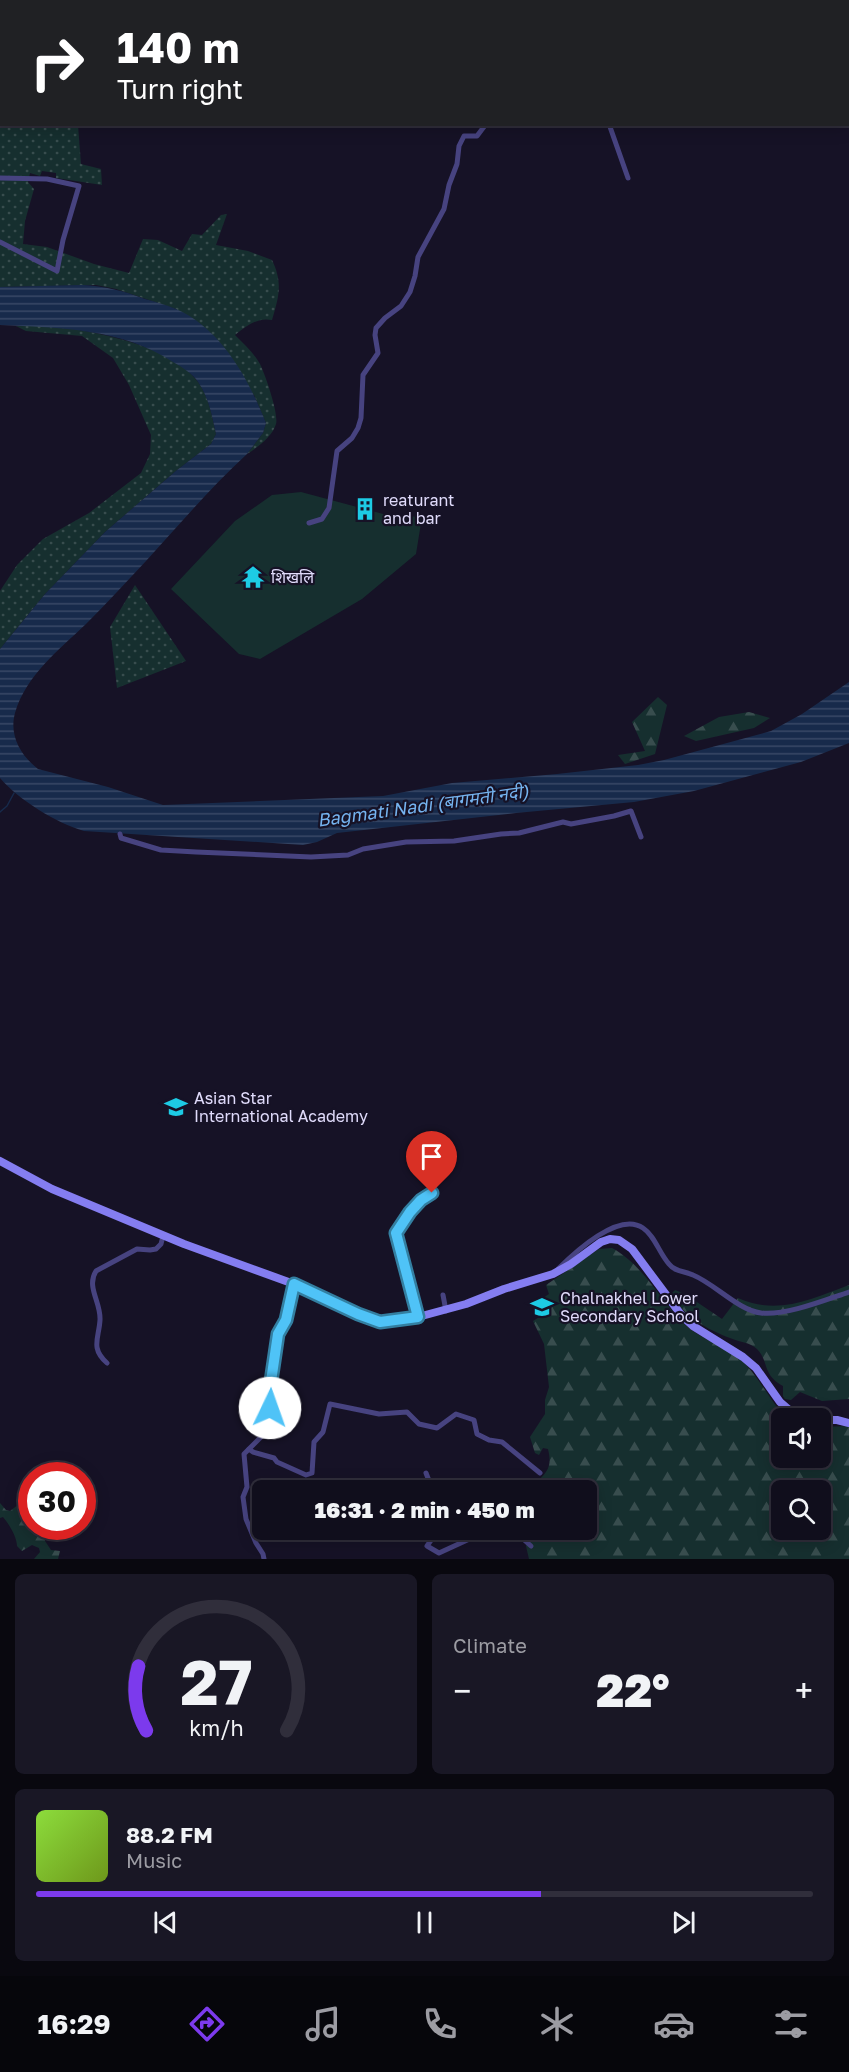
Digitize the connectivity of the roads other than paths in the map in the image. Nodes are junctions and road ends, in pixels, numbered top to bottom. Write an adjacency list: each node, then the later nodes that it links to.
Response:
1 (484, 126): 6 (street)
2 (610, 126): 4 (street)
3 (0, 178): 5 (street)
4 (628, 178)
5 (0, 242)
6 (309, 523)
7 (120, 834): 8 (street)
8 (641, 837)
9 (0, 1161): 11 (main road)
10 (432, 1193): 17 (street)
11 (162, 1236): 13 (main road); 18 (street)
12 (553, 1274): 14 (street); 16 (main road); 19 (main road)
13 (294, 1284): 17 (main road); 22 (street)
14 (849, 1292)
15 (443, 1295): 16 (street)
16 (446, 1311): 17 (main road)
17 (418, 1317)
18 (107, 1363)
19 (787, 1408)
20 (831, 1420): 21 (main road)
21 (849, 1423)
22 (249, 1449): 24 (street); 31 (street)
23 (426, 1473): 25 (street)
24 (540, 1473)
25 (429, 1480)
26 (431, 1540): 30 (street)
27 (470, 1540): 30 (street)
28 (524, 1540): 29 (street)
29 (531, 1546)
30 (439, 1556)
31 (264, 1559)

